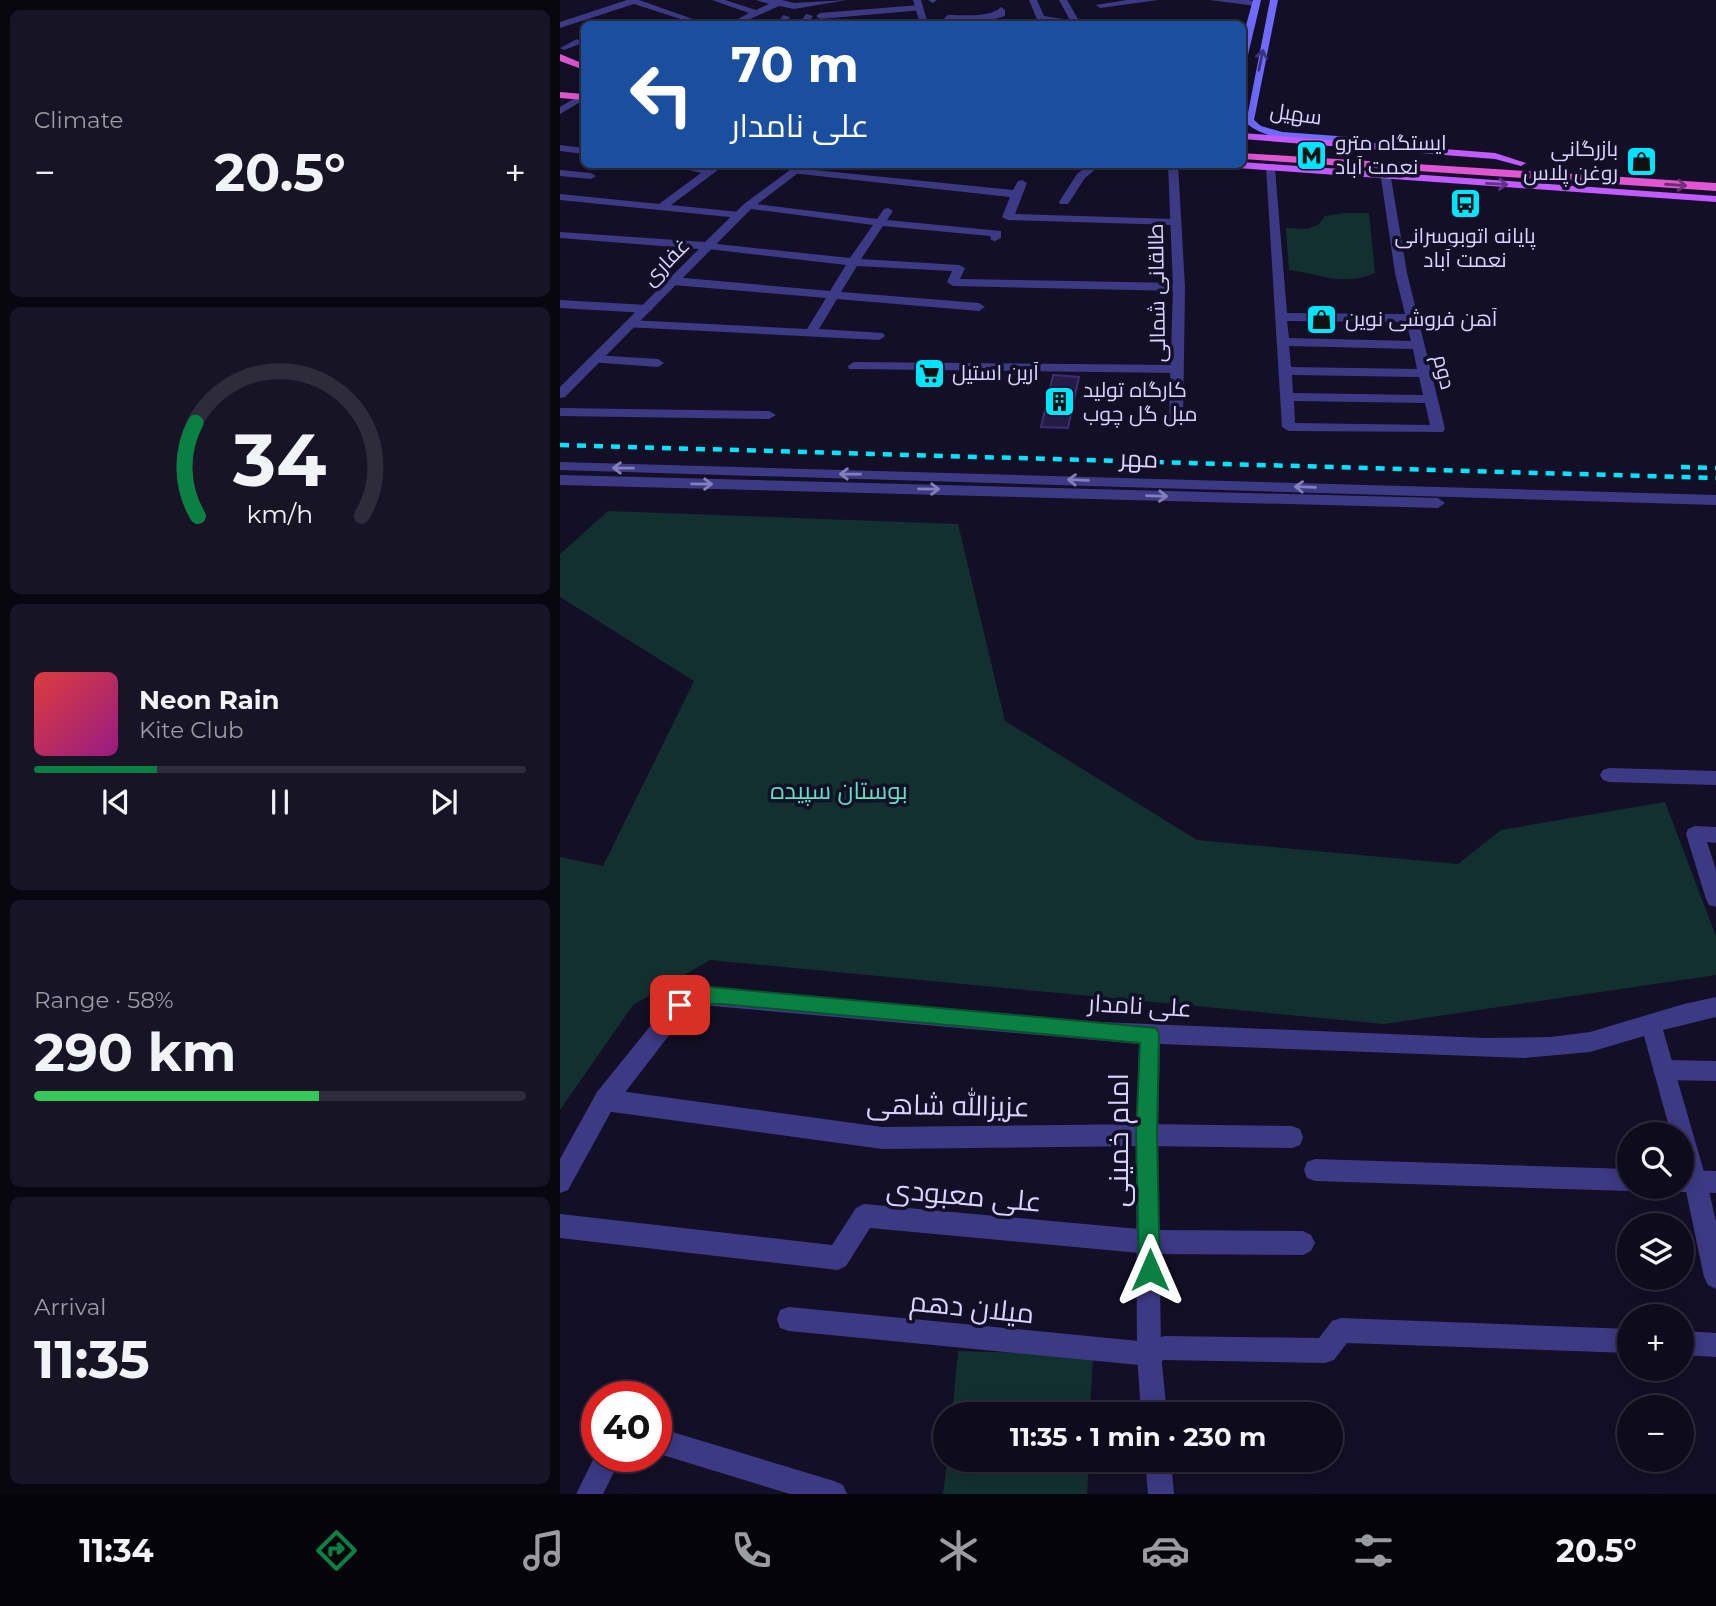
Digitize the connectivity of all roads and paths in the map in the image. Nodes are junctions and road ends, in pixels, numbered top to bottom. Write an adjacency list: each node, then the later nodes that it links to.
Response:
1 (608, 0): 20 (street)
2 (716, 0): 18 (street)
3 (761, 0): 13 (street)
4 (843, 0): 13 (street)
5 (933, 0): 15 (street)
6 (1033, 0): 22 (street)
7 (1063, 0): 27 (street)
8 (1153, 0): 12 (street)
9 (1214, 0): 14 (street)
10 (1274, 0): 38 (main road, سهیل, one-way to 10)
11 (633, 1): 23 (street); 28 (street)
12 (1135, 1): 16 (street)
13 (779, 2): 18 (street)
14 (1256, 2): 30 (main road)
15 (919, 3): 19 (street); 25 (street)
16 (1101, 8)
17 (1001, 10): 26 (street)
18 (758, 12): 24 (street)
19 (820, 16)
20 (560, 17)
21 (948, 18): 26 (street)
22 (1044, 18)
23 (694, 21)
24 (739, 21)
25 (923, 21)
26 (984, 21)
27 (1074, 21)
28 (560, 25)
29 (577, 41): 31 (street)
30 (1246, 43)
31 (561, 50): 32 (highway); 33 (highway)
32 (581, 55)
33 (581, 65)
34 (560, 95): 35 (highway)
35 (581, 97)
36 (581, 99): 37 (street)
37 (560, 111)
38 (1246, 122): 41 (main road, سهیل)
39 (1246, 136): 41 (main road)
40 (1246, 145): 45 (highway)
41 (1378, 147): 45 (main road)
42 (560, 148): 43 (street)
43 (581, 151)
44 (1246, 156): 59 (highway)
45 (1521, 163): 55 (highway)
46 (1246, 166): 52 (main road)
47 (680, 168): 57 (street)
48 (717, 168): 57 (street)
49 (800, 168): 60 (street); 68 (street, غفاری)
50 (1092, 168): 66 (street)
51 (1173, 168): 71 (street, طالقانی شمالی)
52 (1270, 169): 58 (main road); 84 (street)
53 (560, 173): 56 (street)
54 (926, 173): 60 (street)
55 (1716, 175)
56 (591, 176)
57 (707, 178): 67 (street)
58 (1387, 178): 63 (main road, one-way to 63); 85 (street, دوم)
59 (1587, 178): 62 (highway, one-way to 62); 63 (highway)
60 (919, 184): 71 (street)
61 (572, 185): 64 (street)
62 (1716, 187)
63 (1657, 194): 65 (main road)
64 (560, 196): 67 (street)
65 (1716, 199)
66 (1064, 202)
67 (661, 207): 68 (street)
68 (744, 211): 70 (street); 74 (street, غفاری)
69 (888, 211): 70 (street)
70 (881, 222): 73 (street); 75 (street)
71 (1174, 222): 78 (street, طالقانی شمالی)
72 (560, 235): 74 (street)
73 (996, 235)
74 (708, 246): 75 (street); 76 (street, غفاری)
75 (853, 262): 77 (street); 79 (street)
76 (673, 281): 79 (street); 83 (street, غفاری)
77 (971, 283): 78 (street); 81 (street)
78 (1179, 287): 92 (street, طالقانی شمالی)
79 (835, 294): 81 (street); 87 (street)
80 (560, 304): 83 (street)
81 (960, 306): 82 (street)
82 (979, 307)
83 (647, 309): 86 (street, غفاری)
84 (1281, 317): 85 (street); 88 (street)
85 (1412, 318): 89 (street, دوم)
86 (629, 324): 87 (street); 90 (street, غفاری)
87 (811, 332): 92 (street)
88 (1282, 342): 89 (street); 93 (street)
89 (1418, 345): 94 (street, دوم)
90 (594, 359): 91 (street); 95 (street, غفاری)
91 (658, 363)
92 (1178, 369): 100 (street, طالقانی شمالی)
93 (1284, 371): 94 (street); 96 (street)
94 (1425, 373): 97 (street, دوم)
95 (560, 394)
96 (1286, 397): 97 (street); 97 (street, دوم)
97 (1431, 399)
98 (560, 412): 99 (street)
99 (769, 415)
100 (1176, 420)
101 (560, 466): 103 (street, مهر, one-way to 101)
102 (560, 480): 103 (street, مهر, one-way to 103)
103 (1332, 494): 104 (street, مهر); 105 (street, مهر)
104 (1716, 500)
105 (1716, 511)
106 (1609, 775): 107 (street)
107 (1716, 778)
108 (1716, 835): 109 (street)
109 (1716, 899)
110 (1716, 1007): 111 (street, علی نامدار)
111 (1651, 1026): 112 (street, علی نامدار); 113 (street)
112 (1150, 1034): 115 (street, علی نامدار); 116 (street, امام خمینی)
113 (1664, 1070): 114 (street); 121 (street)
114 (1716, 1071)
115 (605, 1100): 116 (street, عزیزالله شاهی); 120 (street, علی نامدار)
116 (1147, 1135): 117 (street, عزیزالله شاهی); 123 (street, امام خمینی)
117 (1292, 1137)
118 (1315, 1170): 119 (street)
119 (1617, 1180)
120 (560, 1182)
121 (1698, 1182): 125 (street)
122 (560, 1226): 123 (street, علی معبودی)
123 (1150, 1242): 124 (street, علی معبودی); 130 (street, امام خمینی)
124 (1303, 1243)
125 (1716, 1278)
126 (789, 1319): 130 (street, میلان دهم)
127 (1617, 1341): 130 (street, میلان دهم)
128 (1694, 1344): 129 (street)
129 (1716, 1345)
130 (1149, 1354): 131 (street, امام خمینی)
131 (1153, 1402)
132 (672, 1445): 136 (street)
133 (601, 1472): 135 (street)
134 (1159, 1472): 137 (street)
135 (589, 1494)
136 (834, 1494)
137 (1161, 1494)

